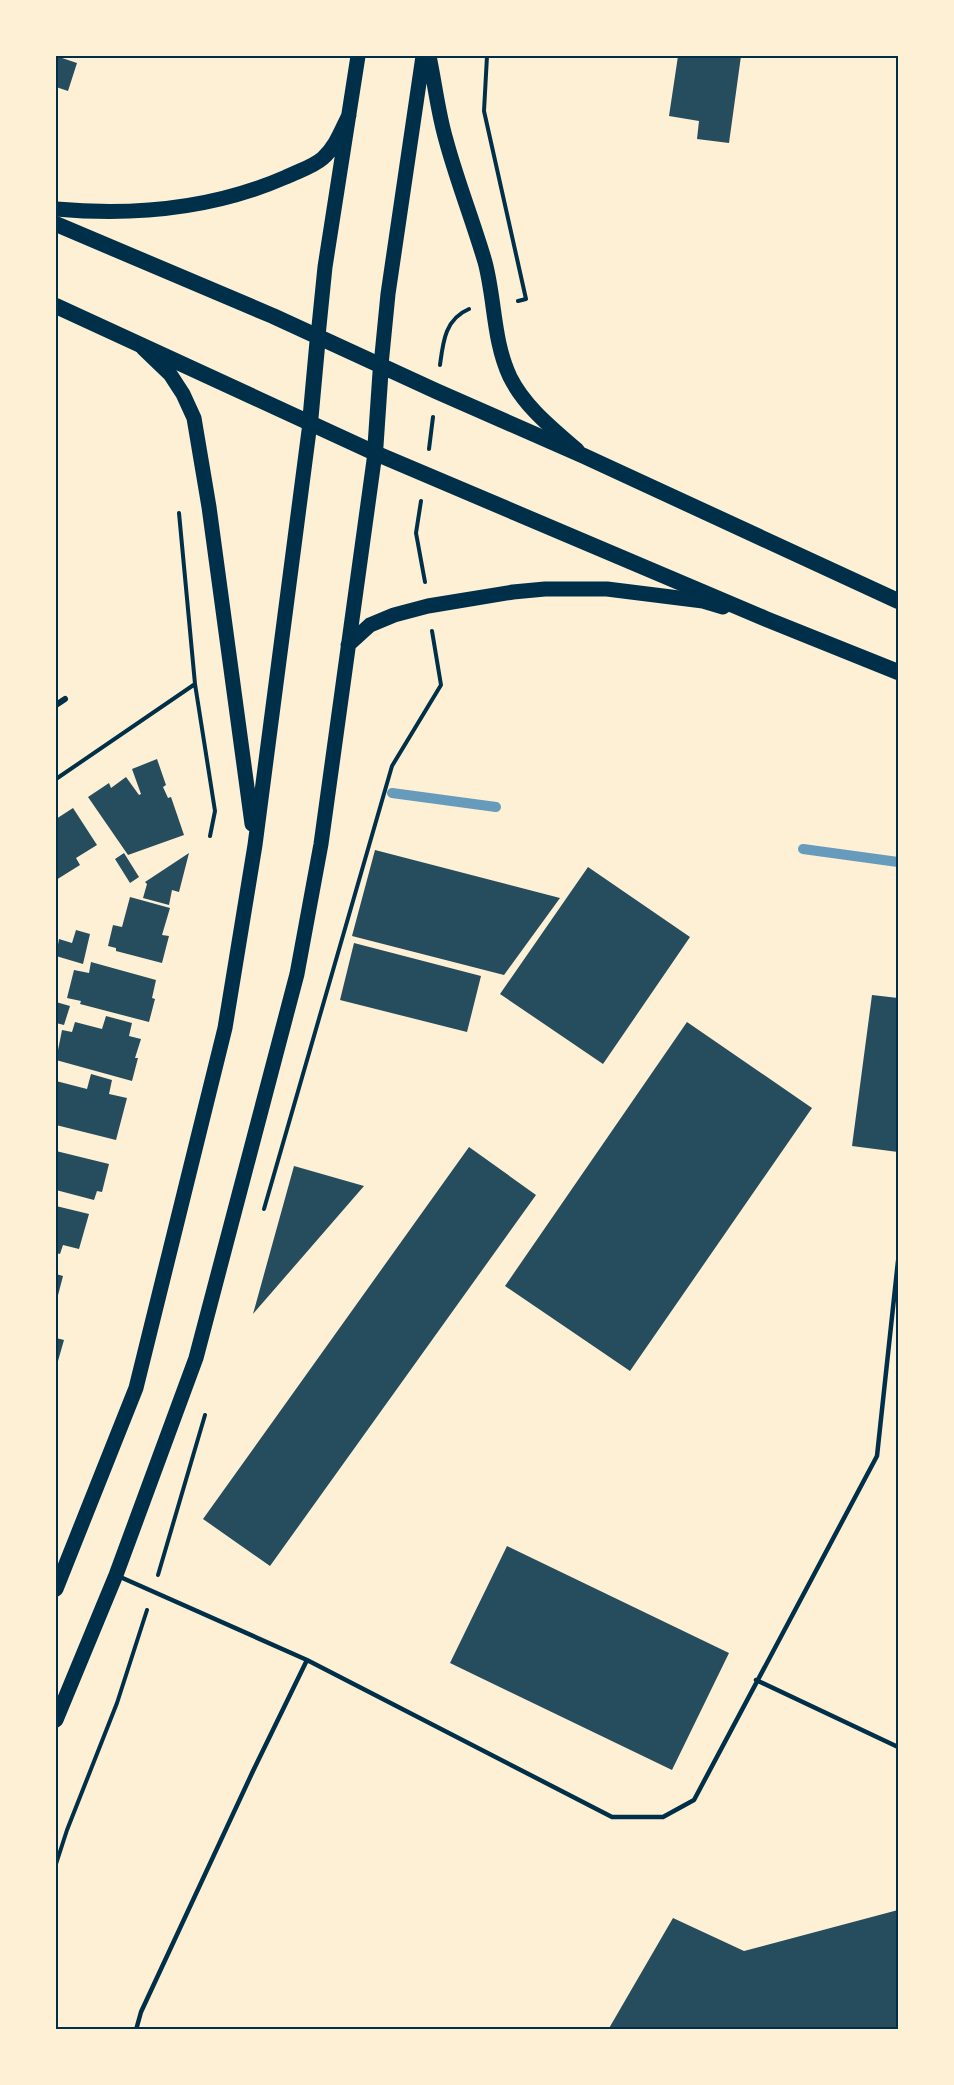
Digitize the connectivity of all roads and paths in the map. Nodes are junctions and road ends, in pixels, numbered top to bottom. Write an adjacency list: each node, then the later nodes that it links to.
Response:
1 (358, 56): 5 (main road)
2 (423, 56): 13 (main road)
3 (429, 56): 17 (main road)
4 (487, 56): 8 (path)
5 (349, 115): 6 (main road); 11 (main road)
6 (56, 209)
7 (56, 224): 11 (highway)
8 (512, 302)
9 (56, 306): 12 (highway)
10 (474, 307): 14 (path)
11 (318, 336): 13 (highway); 15 (highway)
12 (139, 343): 15 (highway); 30 (main road)
13 (381, 365): 14 (highway); 16 (highway)
14 (436, 391): 17 (highway); 18 (path)
15 (310, 423): 16 (highway); 30 (main road)
16 (375, 453): 18 (highway); 23 (main road)
17 (584, 456): 21 (highway)
18 (426, 474): 20 (path); 22 (highway)
19 (179, 513): 25 (path)
20 (426, 591)
21 (898, 601)
22 (766, 619): 23 (main road); 24 (highway)
23 (348, 645): 32 (main road)
24 (898, 672)
25 (195, 684): 28 (path); 29 (path)
26 (65, 699): 27 (street)
27 (56, 705)
28 (56, 778)
29 (210, 836)
30 (255, 845): 33 (main road)
31 (898, 1261): 35 (lane)
32 (116, 1575): 34 (lane); 36 (main road)
33 (56, 1589)
34 (307, 1660): 35 (lane); 38 (lane)
35 (756, 1680): 37 (lane)
36 (56, 1720)
37 (898, 1747)
38 (136, 2030)

